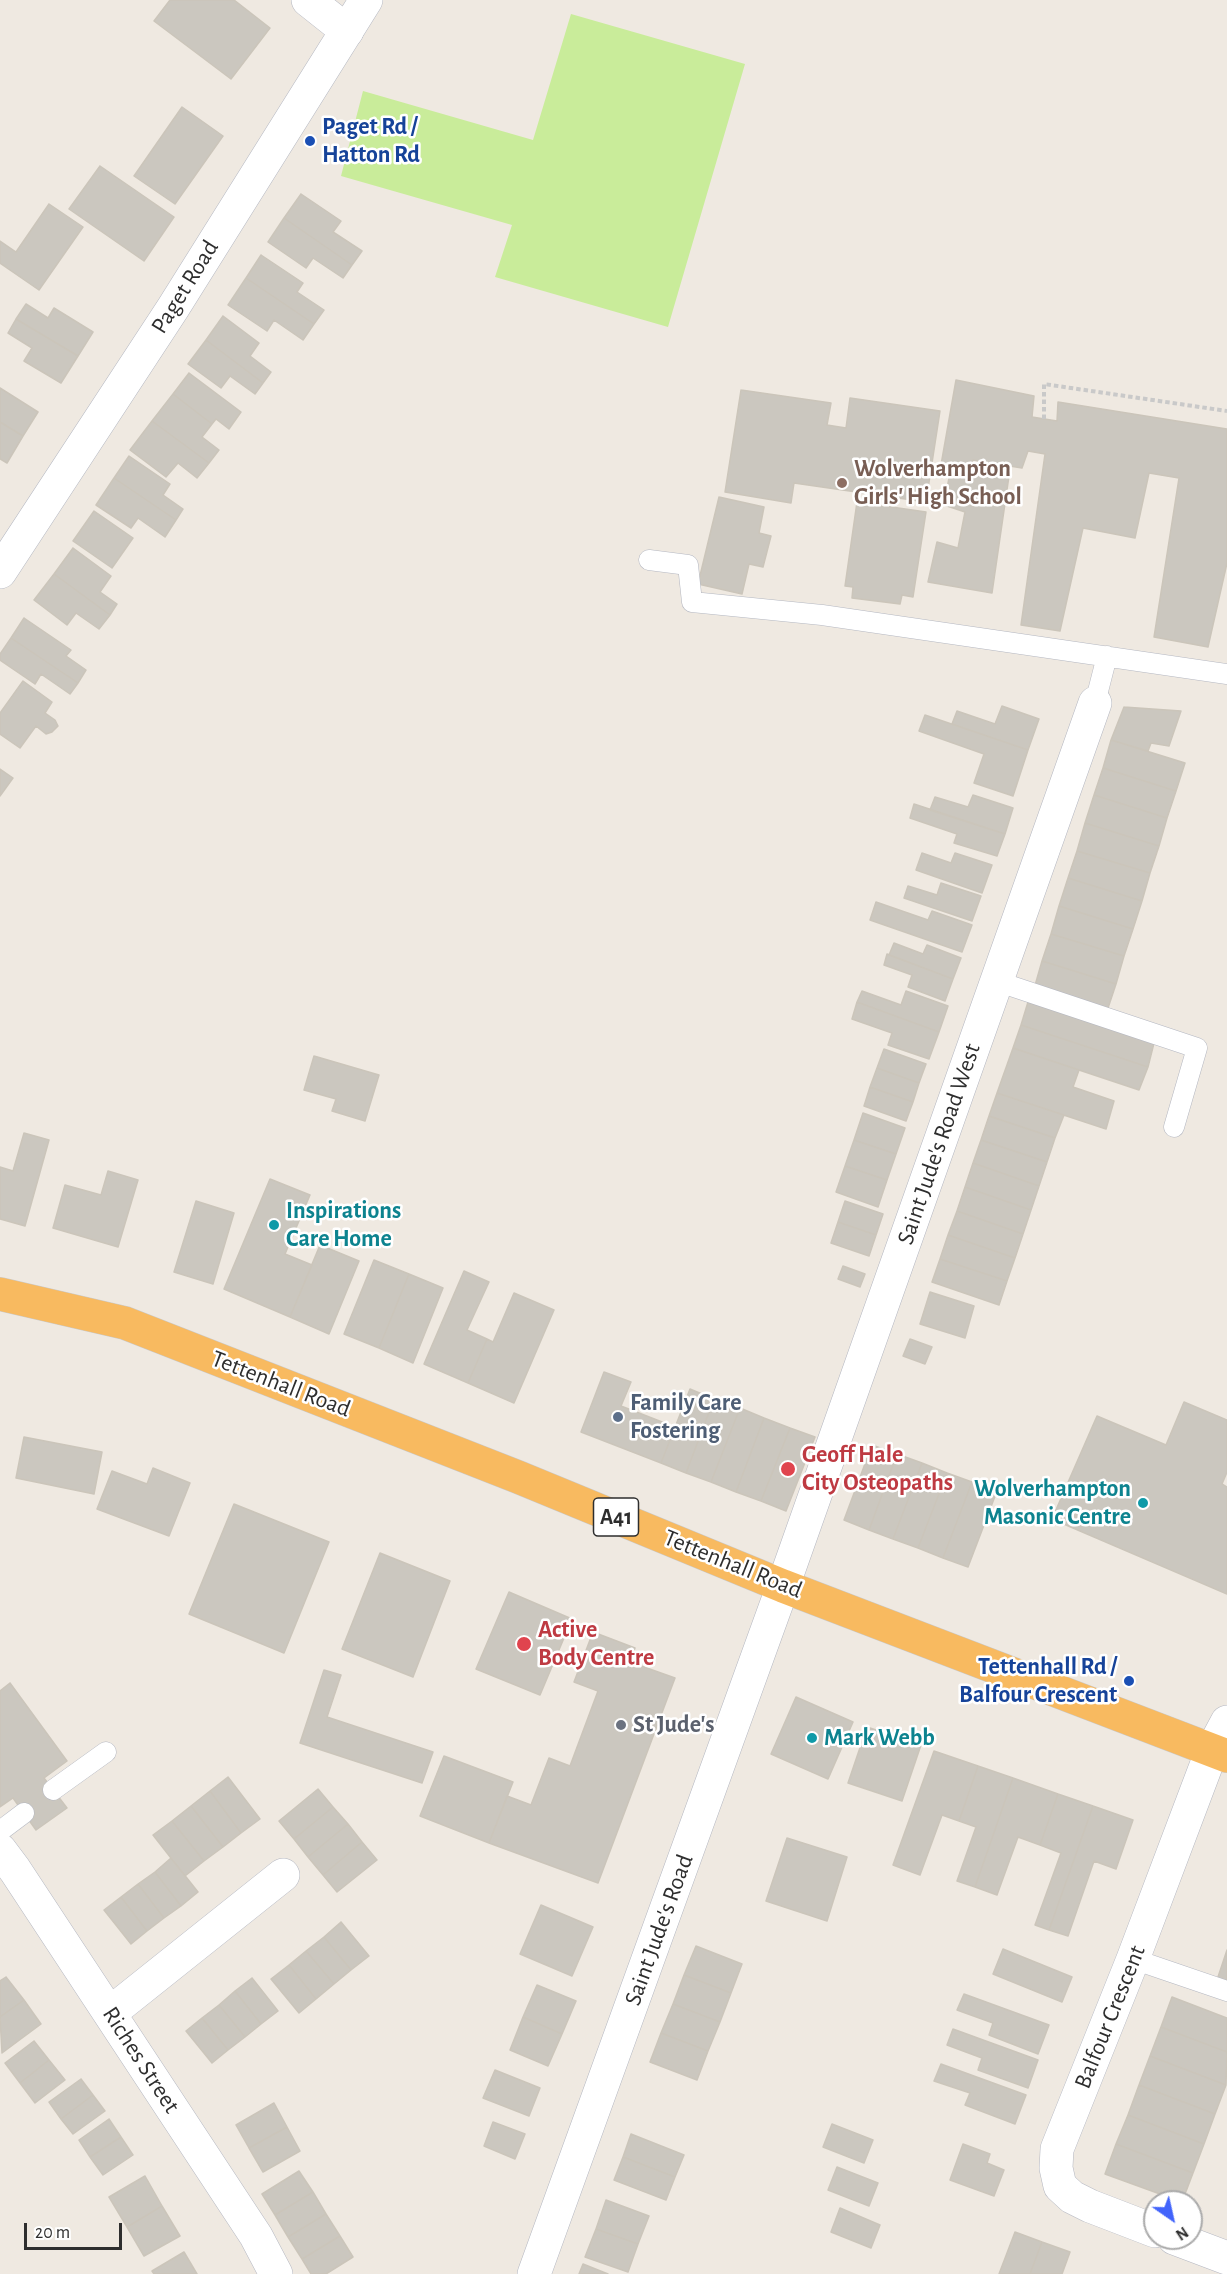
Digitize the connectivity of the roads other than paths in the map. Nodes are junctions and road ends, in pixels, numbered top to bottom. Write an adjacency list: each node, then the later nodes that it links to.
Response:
1 (308, 0): 3 (street)
2 (366, 0): 3 (street, Paget Road)
3 (347, 31): 5 (street, Paget Road)
4 (649, 560): 6 (lane)
5 (0, 572)
6 (1107, 656): 7 (lane); 8 (lane)
7 (1227, 674)
8 (1095, 703): 9 (street, Saint Jude's Road West)
9 (996, 981): 10 (lane); 12 (street, Saint Jude's Road West)
10 (1174, 1128)
11 (0, 1294): 12 (highway, Tettenhall Road / A41)
12 (783, 1586): 13 (highway, Tettenhall Road / A41); 27 (street, Saint Jude's Road)
13 (1222, 1743): 20 (street, Balfour Crescent)
14 (106, 1752): 15 (lane)
15 (53, 1790)
16 (24, 1813): 17 (lane)
17 (0, 1831)
18 (5, 1869): 22 (street, Riches Street)
19 (283, 1875): 22 (street)
20 (1133, 1959): 21 (lane); 23 (street, Balfour Crescent)
21 (1227, 1991)
22 (110, 2013): 26 (street, Riches Street)
23 (1143, 2226)
24 (1203, 2249): 25 (street)
25 (1227, 2258)
26 (276, 2274)
27 (534, 2274)

